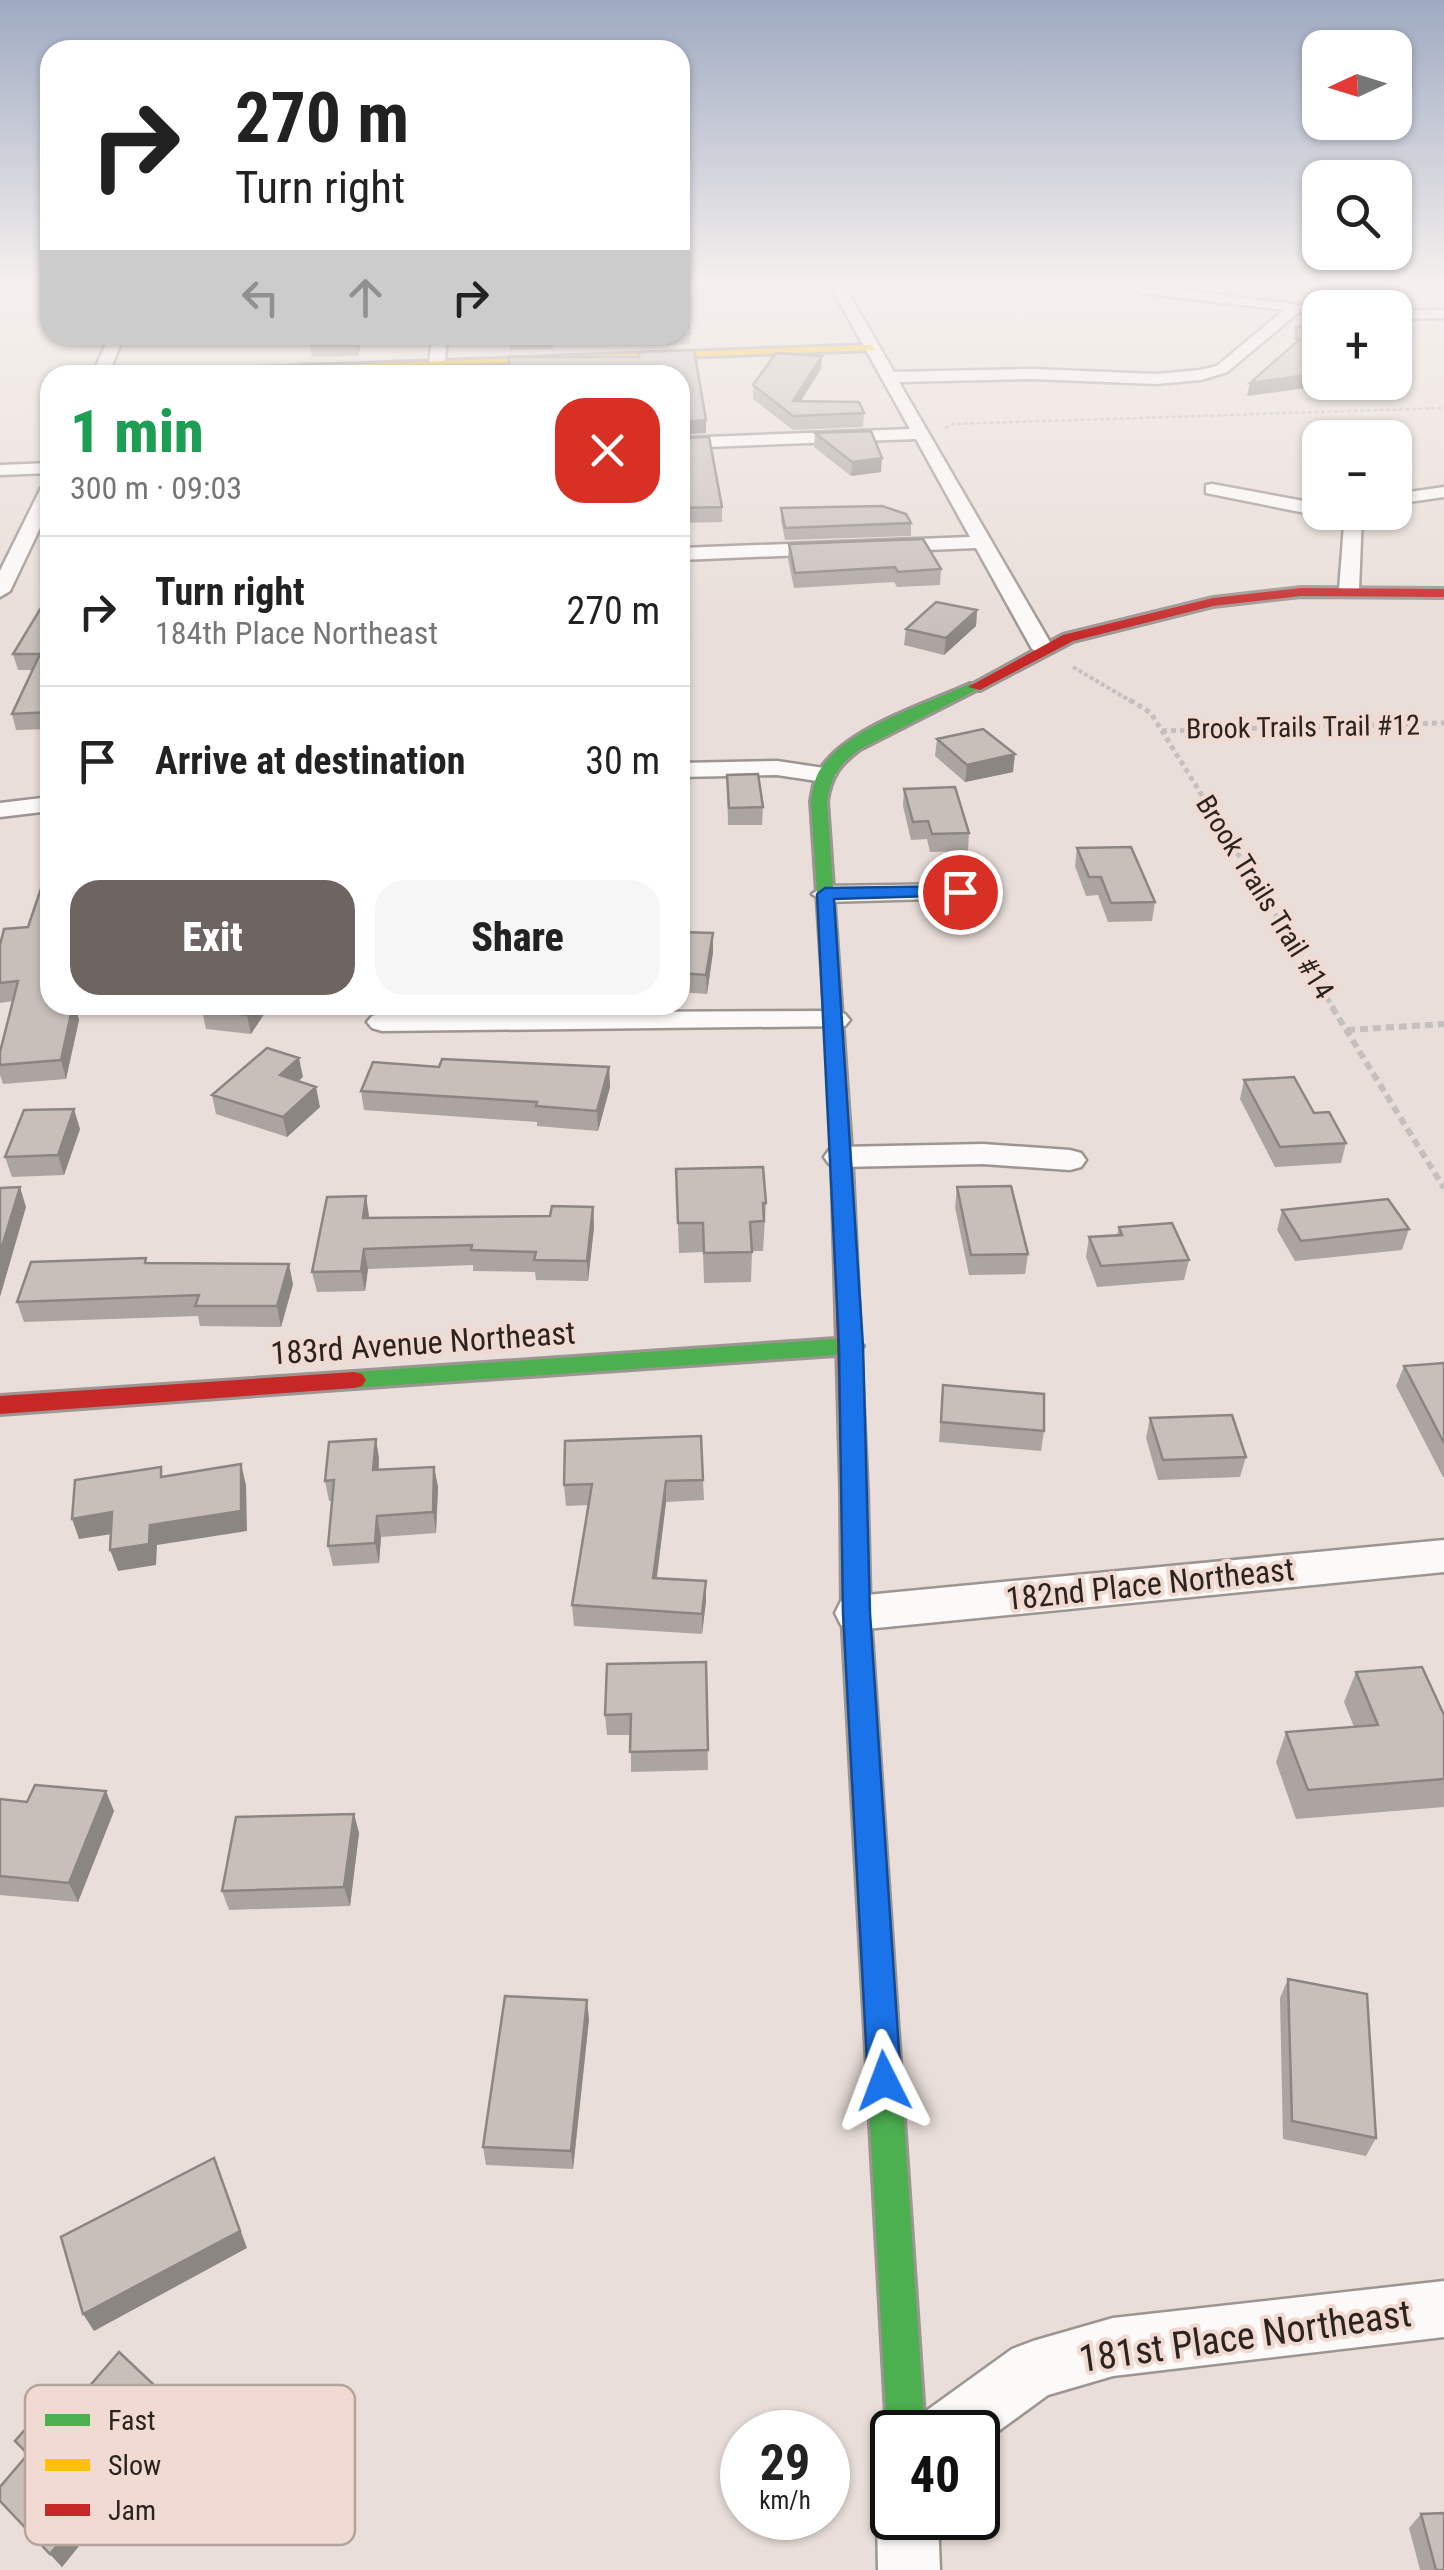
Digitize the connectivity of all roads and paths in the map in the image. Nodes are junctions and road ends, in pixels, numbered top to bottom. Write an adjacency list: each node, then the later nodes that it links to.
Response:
1 (903, 400): 3 (street)
2 (1444, 408): 4 (path)
3 (922, 434): 5 (street); 14 (street)
4 (944, 438)
5 (690, 443)
6 (40, 468): 7 (street)
7 (0, 470)
8 (1212, 490): 11 (street)
9 (1444, 492): 10 (street)
10 (1412, 497)
11 (1302, 507)
12 (40, 509): 17 (street)
13 (1349, 530): 16 (street)
14 (983, 542): 15 (street); 19 (street)
15 (690, 554)
16 (1349, 590): 18 (street); 19 (street)
17 (0, 591)
18 (1444, 593)
19 (1043, 650): 21 (path, Brook Trails Trail #14); 22 (street)
20 (1444, 724): 21 (path, Brook Trails Trail #12)
21 (1162, 731): 31 (path, Brook Trails Trail #14)
22 (830, 768): 23 (street); 27 (street)
23 (690, 769)
24 (40, 805): 25 (street)
25 (0, 810)
26 (960, 892): 27 (street)
27 (825, 894): 28 (street)
28 (835, 1020): 29 (street); 32 (street)
29 (382, 1022)
30 (1444, 1024): 31 (path)
31 (1347, 1030): 34 (path, Brook Trails Trail #14)
32 (840, 1158): 33 (street); 35 (street)
33 (1070, 1160)
34 (1444, 1188)
35 (851, 1346): 36 (street, 183rd Avenue Northeast); 38 (street)
36 (0, 1406)
37 (1444, 1556): 38 (street, 182nd Place Northeast)
38 (856, 1613): 40 (street)
39 (1444, 2308): 41 (street, 181st Place Northeast)
40 (905, 2410)
41 (978, 2410)
42 (909, 2540): 43 (street)
43 (910, 2570)

